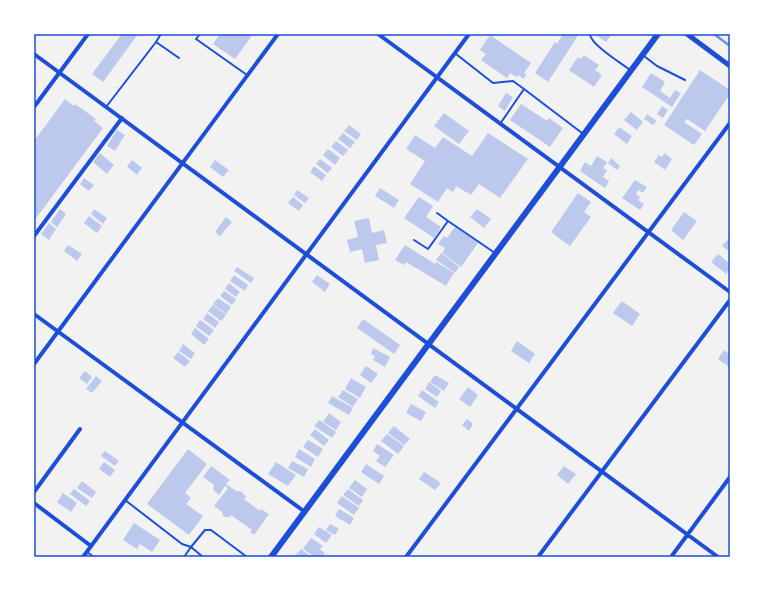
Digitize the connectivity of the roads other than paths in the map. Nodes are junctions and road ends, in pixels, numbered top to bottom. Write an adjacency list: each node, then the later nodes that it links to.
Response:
1 (88, 34): 17 (street)
2 (161, 34): 10 (lane)
3 (200, 34): 18 (lane)
4 (278, 34): 18 (street)
5 (378, 34): 19 (street)
6 (469, 34): 11 (street)
7 (590, 34): 16 (lane)
8 (658, 34): 13 (main road)
9 (687, 34): 15 (street)
10 (156, 42): 14 (lane); 23 (lane)
11 (455, 53): 19 (street); 21 (lane)
12 (34, 54): 17 (street)
13 (643, 55): 16 (main road); 20 (lane)
14 (179, 58)
15 (730, 66)
16 (631, 71): 27 (main road)
17 (59, 72): 22 (street); 23 (street)
18 (247, 75): 28 (street)
19 (437, 77): 26 (street); 35 (street)
20 (685, 80)
21 (524, 90): 26 (lane); 27 (lane)
22 (34, 107)
23 (106, 107): 24 (street)
24 (122, 118): 28 (street); 33 (street)
25 (730, 123): 32 (street)
26 (500, 124): 29 (street)
27 (584, 134): 29 (main road)
28 (183, 162): 35 (street); 40 (street)
29 (560, 167): 32 (street); 36 (main road)
30 (437, 213): 31 (lane)
31 (448, 221): 34 (lane); 36 (lane)
32 (649, 232): 37 (street); 43 (street)
33 (34, 236)
34 (414, 240)
35 (307, 253): 41 (street); 44 (street)
36 (496, 254): 41 (main road)
37 (730, 292)
38 (730, 300): 46 (street)
39 (34, 314): 40 (street)
40 (58, 331): 42 (street); 44 (street)
41 (430, 344): 43 (street); 51 (main road)
42 (34, 364)
43 (517, 408): 46 (street); 62 (street)
44 (182, 422): 49 (street); 51 (street)
45 (80, 429): 48 (street)
46 (603, 472): 52 (street); 63 (street)
47 (730, 477): 52 (street)
48 (34, 492)
49 (125, 500): 53 (street); 54 (lane)
50 (34, 503): 53 (street)
51 (305, 512): 61 (main road)
52 (688, 534): 64 (street); 65 (street)
53 (91, 546): 55 (street)
54 (191, 547): 58 (lane); 59 (lane); 60 (lane)
55 (87, 552): 56 (street); 57 (lane)
56 (83, 557)
57 (94, 557)
58 (184, 557)
59 (203, 557)
60 (246, 557)
61 (271, 557)
62 (406, 557)
63 (538, 557)
64 (671, 557)
65 (718, 557)

